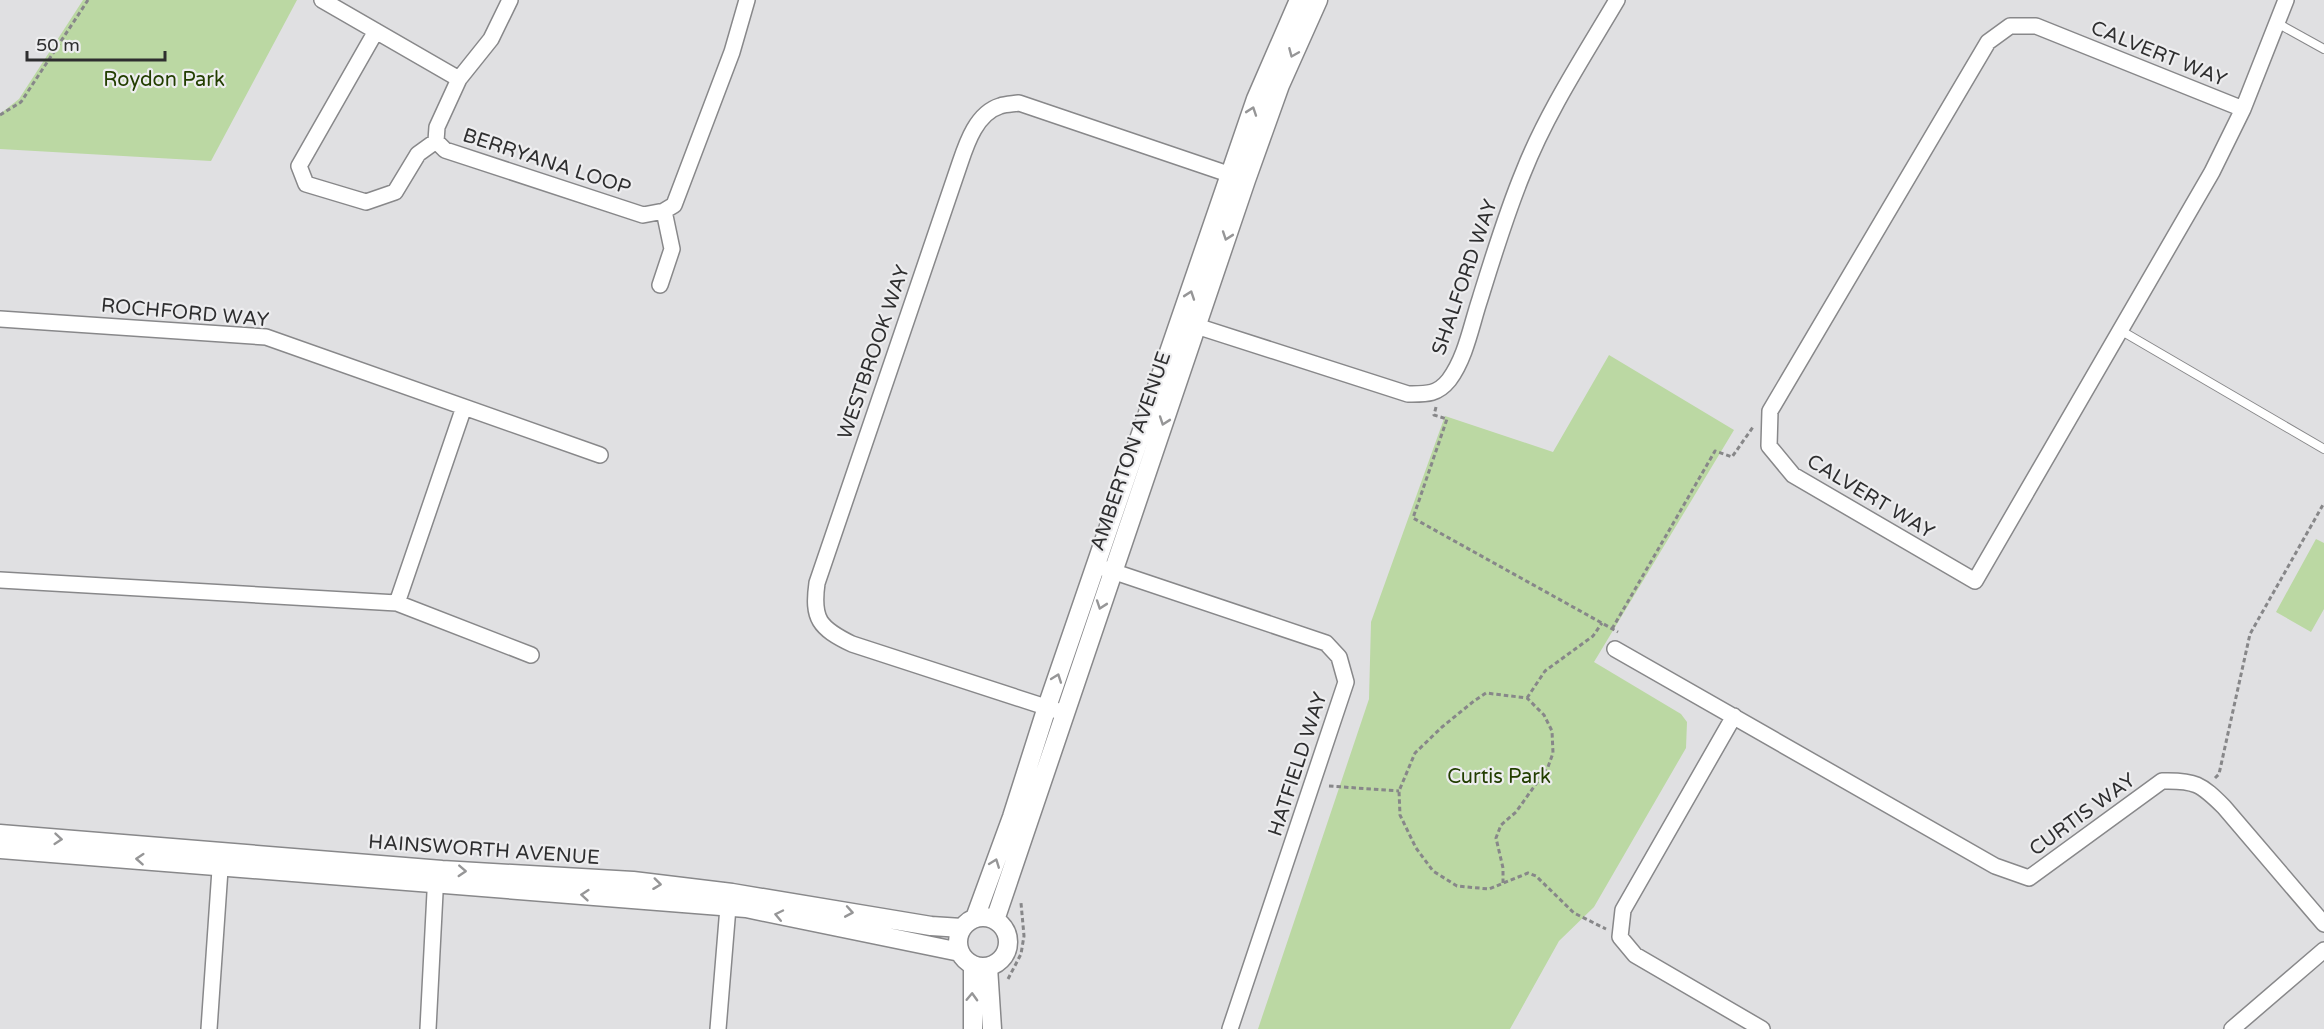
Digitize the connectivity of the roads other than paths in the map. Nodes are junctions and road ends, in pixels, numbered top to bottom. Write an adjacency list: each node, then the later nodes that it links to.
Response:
1 (322, 0): 9 (street)
2 (510, 0): 11 (street, BERRYANA LOOP)
3 (747, 0): 15 (street)
4 (1299, 0): 14 (street, AMBERTON AVENUE, one-way to 4)
5 (1318, 0): 14 (street, AMBERTON AVENUE, one-way to 14)
6 (1617, 0): 18 (street, SHALFORD WAY)
7 (2286, 0): 8 (street, CALVERT WAY)
8 (2277, 23): 10 (lane); 12 (street, CALVERT WAY)
9 (375, 31): 11 (street); 13 (street)
10 (2324, 49)
11 (459, 79): 13 (street, BERRYANA LOOP)
12 (2243, 109): 19 (street, CALVERT WAY); 19 (street, CALVERT WAY)
13 (436, 141): 15 (street, BERRYANA LOOP)
14 (1238, 177): 18 (street, AMBERTON AVENUE); 28 (street, WESTBROOK WAY)
15 (664, 211): 16 (street)
16 (660, 285)
17 (0, 319): 20 (street, ROCHFORD WAY)
18 (1189, 323): 23 (street, AMBERTON AVENUE)
19 (2120, 330): 21 (lane)
20 (464, 407): 22 (street, ROCHFORD WAY); 25 (street)
21 (2324, 449)
22 (600, 455)
23 (1105, 569): 28 (street, AMBERTON AVENUE); 46 (street, HATFIELD WAY)
24 (0, 580): 25 (street)
25 (397, 603): 27 (street)
26 (1614, 650): 29 (street, CURTIS WAY)
27 (531, 655)
28 (1055, 710): 35 (street, AMBERTON AVENUE); 36 (street, AMBERTON AVENUE, one-way to 28)
29 (1734, 716): 37 (street, CURTIS WAY); 47 (street)
30 (0, 834): 32 (street, HAINSWORTH AVENUE, one-way to 32)
31 (0, 849): 32 (street, HAINSWORTH AVENUE, one-way to 31)
32 (220, 859): 33 (street, HAINSWORTH AVENUE); 41 (street)
33 (435, 876): 34 (street, HAINSWORTH AVENUE); 42 (street)
34 (729, 899): 36 (street, HAINSWORTH AVENUE, one-way to 36); 39 (street, HAINSWORTH AVENUE, one-way to 34); 43 (street)
35 (995, 920): 36 (street); 40 (street)
36 (968, 923): 39 (street)
37 (2324, 924)
38 (2324, 950): 48 (street)
39 (960, 952): 40 (street)
40 (981, 966): 44 (street, one-way to 40); 45 (street)
41 (209, 1029)
42 (428, 1029)
43 (718, 1029)
44 (973, 1029)
45 (992, 1029)
46 (1230, 1029)
47 (1762, 1029)
48 (2232, 1029)

